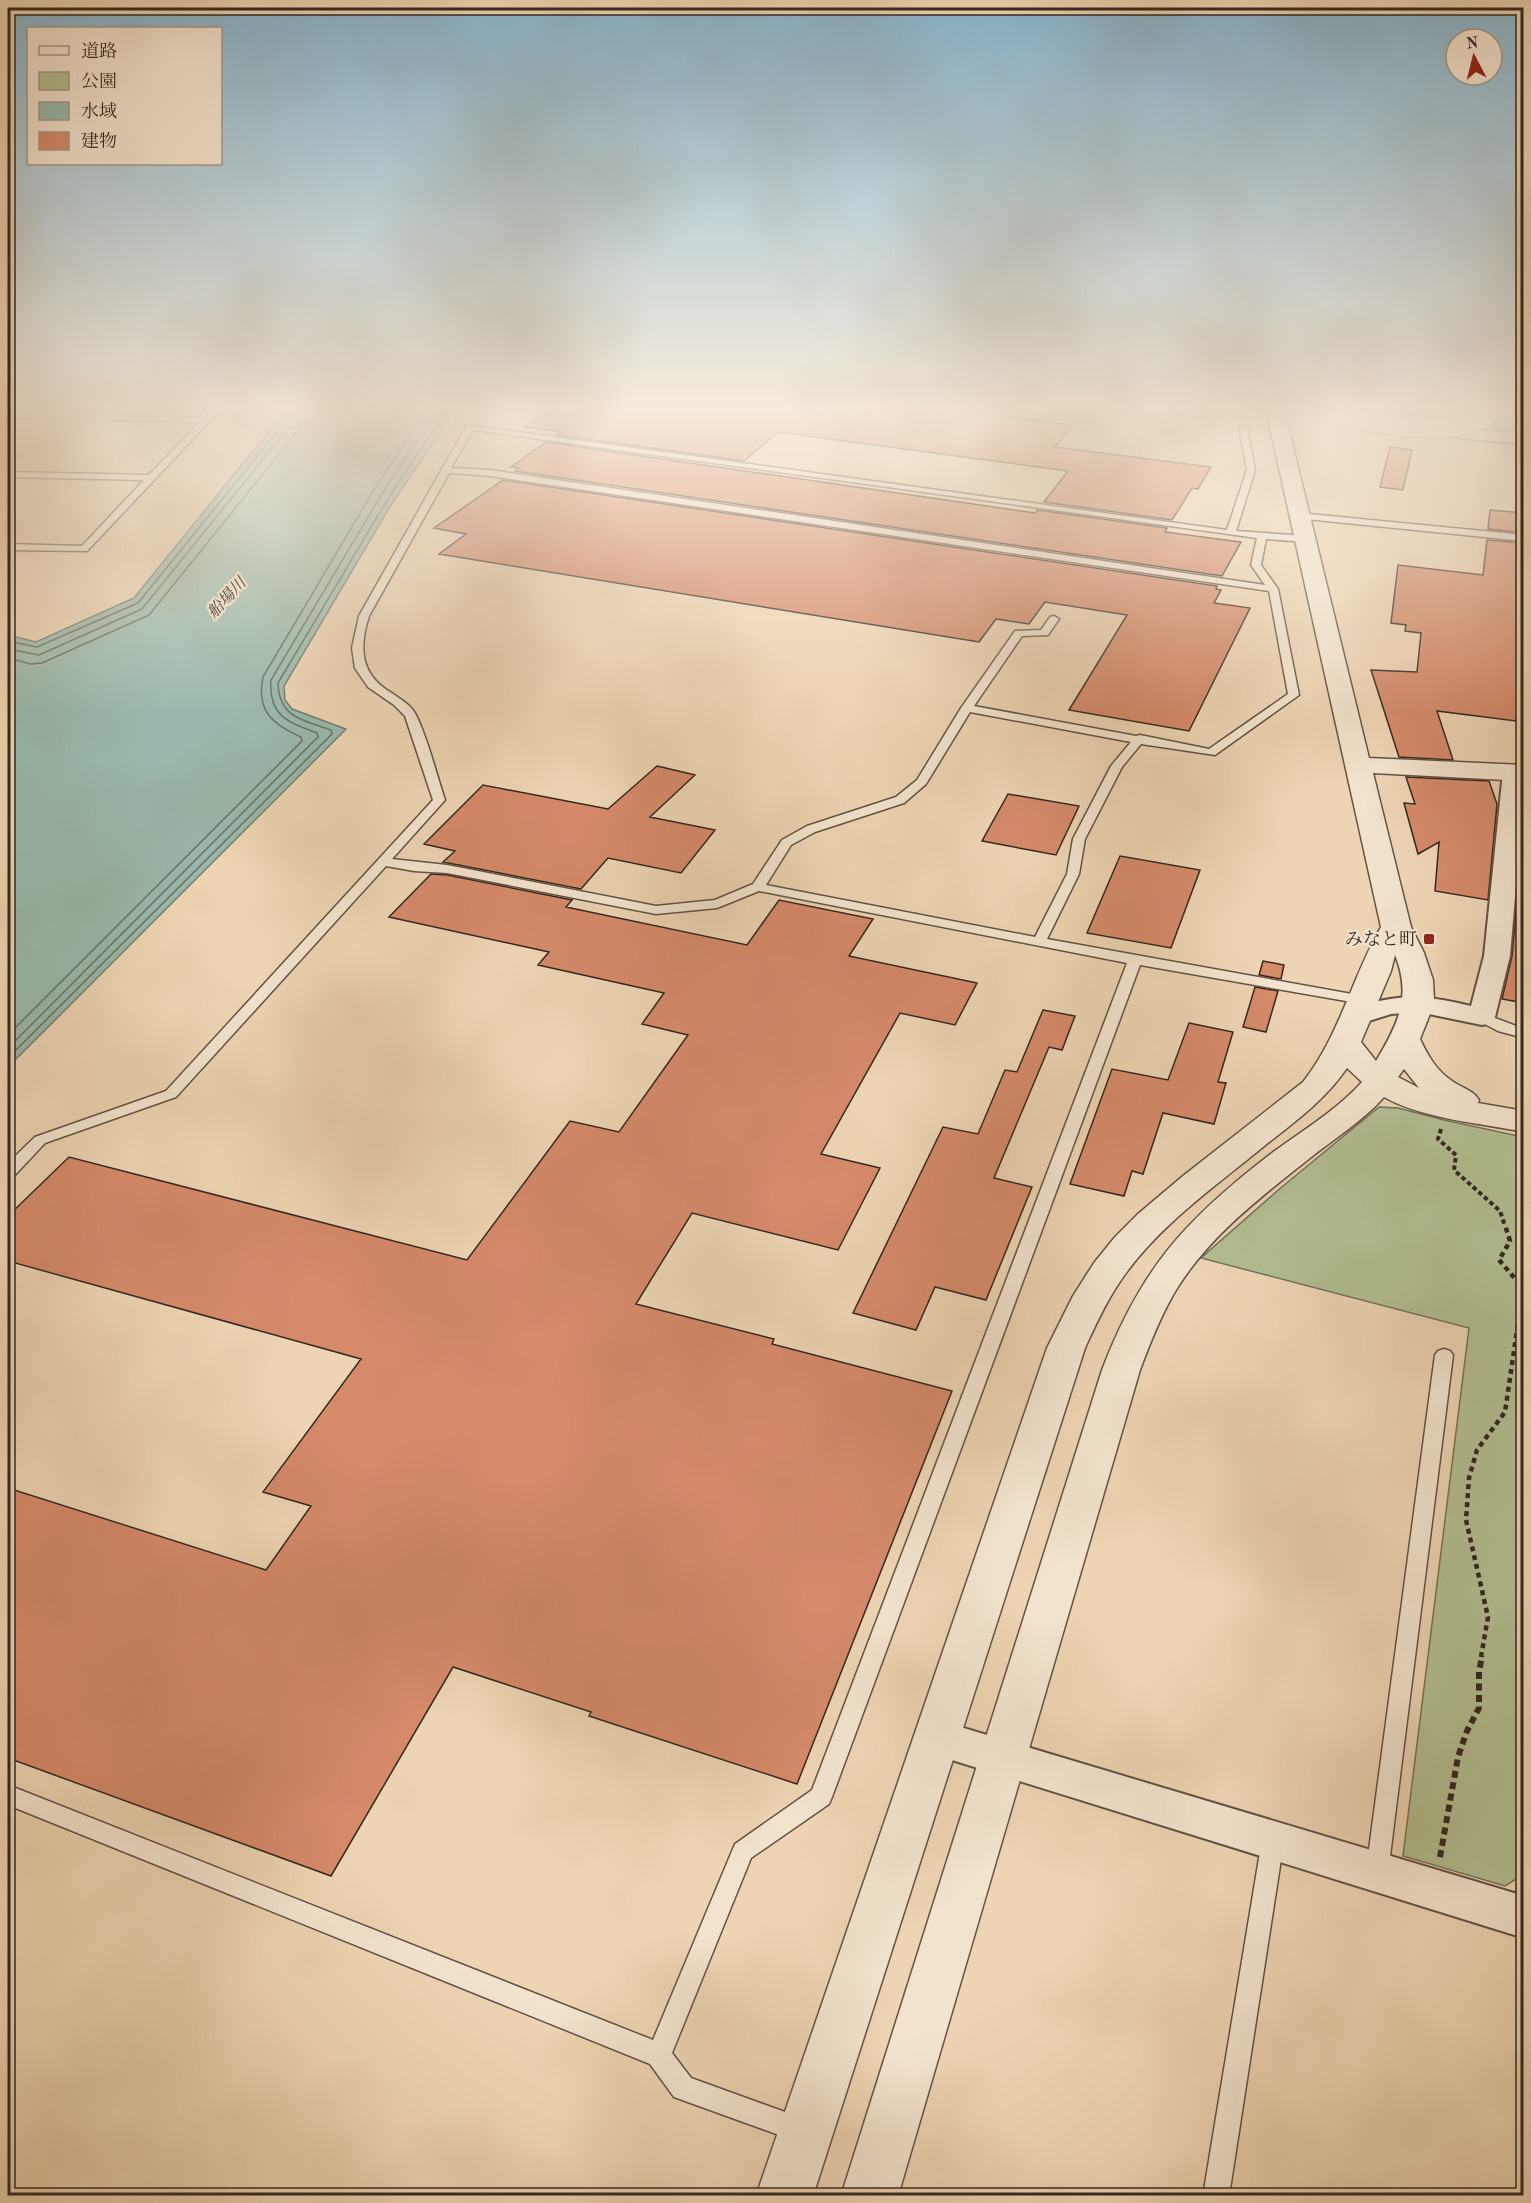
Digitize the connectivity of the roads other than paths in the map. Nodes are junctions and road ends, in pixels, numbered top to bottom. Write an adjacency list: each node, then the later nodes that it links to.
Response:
1 (123, 508): 12 (lane)
2 (425, 508): 19 (lane)
3 (725, 508): 13 (lane)
4 (1048, 508): 8 (lane)
5 (1239, 508): 8 (lane)
6 (1297, 508): 7 (street)
7 (1299, 516): 10 (lane); 11 (street)
8 (1231, 533): 9 (lane)
9 (1262, 537): 11 (lane); 13 (lane)
10 (1524, 538)
11 (1305, 539): 17 (street)
12 (8, 547)
13 (1273, 589): 16 (lane)
14 (1054, 619): 15 (lane)
15 (967, 708): 16 (lane); 20 (lane)
16 (1140, 738): 22 (lane)
17 (1359, 765): 18 (street); 21 (street)
18 (1519, 772): 24 (street)
19 (382, 861): 20 (lane); 32 (lane)
20 (758, 887): 22 (lane)
21 (1396, 927): 25 (street); 26 (street)
22 (1039, 941): 23 (lane)
23 (1135, 960): 25 (lane); 40 (lane)
24 (1482, 1017): 26 (street); 27 (lane)
25 (1355, 1019): 26 (street); 28 (street); 30 (street)
26 (1411, 1021): 28 (street); 29 (street)
27 (1524, 1034)
28 (1379, 1082): 29 (street); 30 (street); 31 (street); 35 (street)
29 (1438, 1088): 31 (street)
30 (1315, 1089): 34 (street)
31 (1516, 1120)
32 (8, 1172)
33 (1444, 1355): 38 (lane)
34 (937, 1738): 35 (street); 41 (street)
35 (1001, 1757): 37 (street); 43 (street)
36 (8, 1795): 40 (lane)
37 (1273, 1840): 38 (street); 44 (lane)
38 (1377, 1872): 39 (street)
39 (1524, 1917)
40 (659, 2055): 41 (lane)
41 (805, 2132): 42 (street)
42 (784, 2196)
43 (869, 2196)
44 (1216, 2196)

